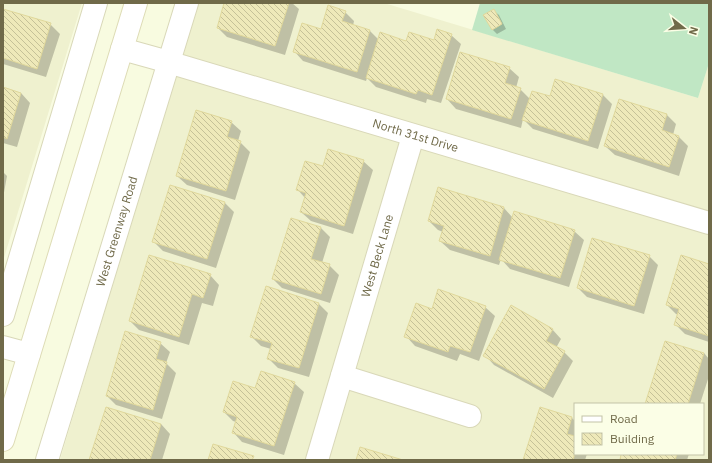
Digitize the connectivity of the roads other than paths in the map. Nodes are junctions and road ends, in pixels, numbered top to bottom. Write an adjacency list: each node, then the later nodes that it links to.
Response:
1 (96, 3): 8 (street)
2 (136, 3): 4 (street)
3 (187, 3): 5 (street, West Greenway Road)
4 (122, 49): 5 (street, North 31st Drive); 10 (street)
5 (169, 62): 6 (street, North 31st Drive); 14 (street, West Greenway Road)
6 (413, 136): 7 (street, North 31st Drive); 11 (street, West Beck Lane)
7 (709, 223)
8 (3, 315)
9 (3, 347): 10 (street)
10 (29, 354): 13 (street)
11 (342, 376): 12 (street); 15 (street, West Beck Lane)
12 (470, 416)
13 (3, 440)
14 (47, 460)
15 (317, 460)

